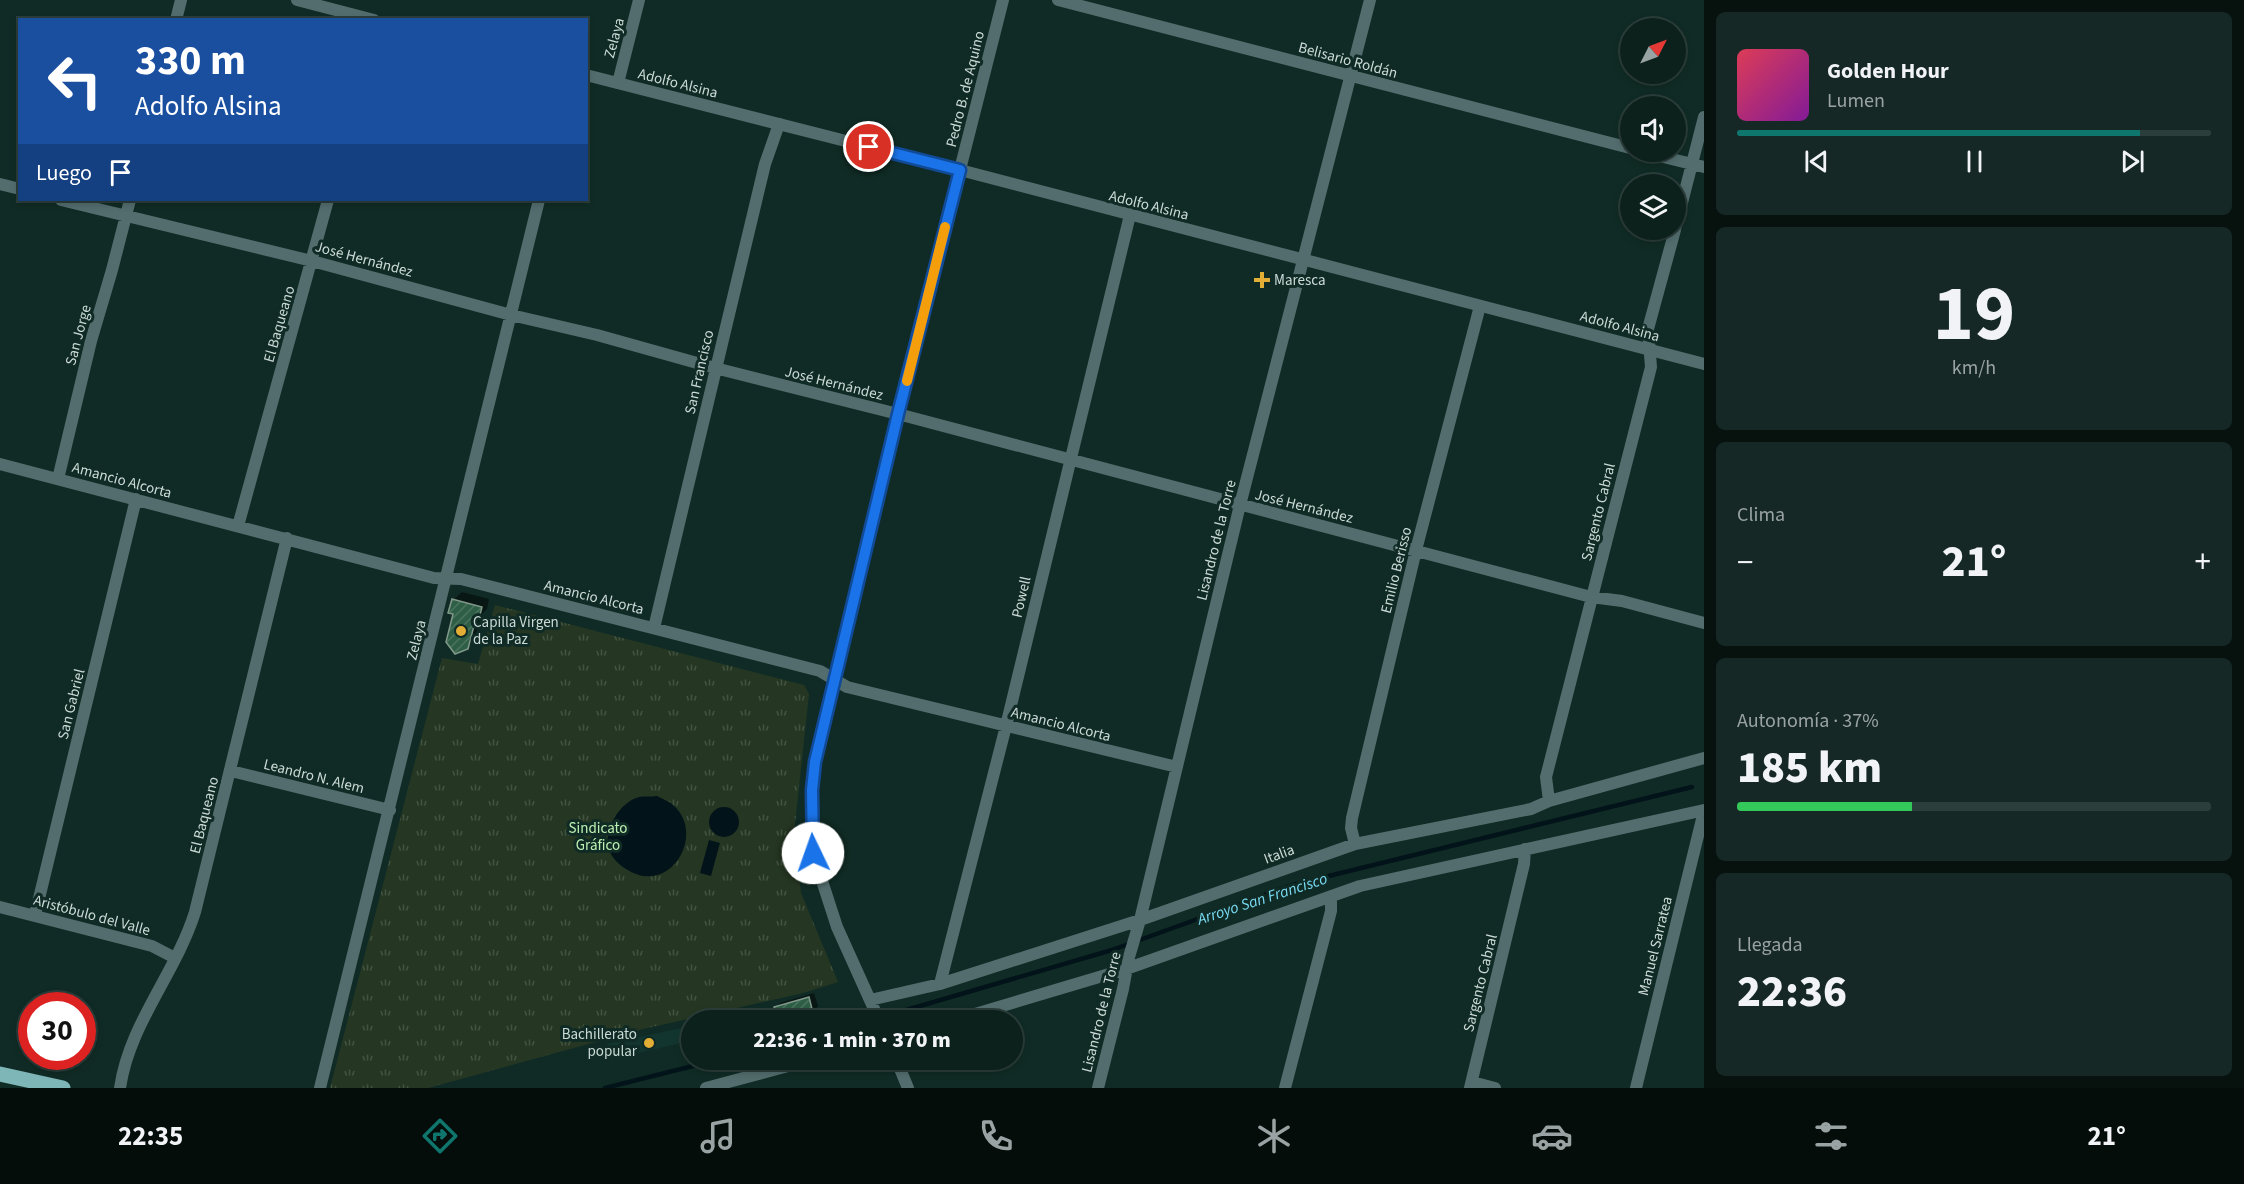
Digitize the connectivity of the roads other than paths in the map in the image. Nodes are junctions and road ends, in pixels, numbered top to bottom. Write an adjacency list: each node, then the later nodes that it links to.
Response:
1 (181, 0): 7 (street)
2 (297, 0): 8 (street)
3 (639, 0): 11 (street, Zelaya)
4 (1004, 0): 17 (street, Pedro B. de Aquino)
5 (1058, 0): 10 (street, Belisario Roldán)
6 (1370, 0): 10 (street, Lisandro de la Torre)
7 (176, 18)
8 (366, 18)
9 (588, 76): 11 (street, Adolfo Alsina)
10 (1351, 76): 14 (street, Belisario Roldán); 28 (street, Lisandro de la Torre)
11 (618, 83): 13 (street, Adolfo Alsina)
12 (1704, 117): 16 (street, Sargento Cabral)
13 (778, 123): 17 (street, Adolfo Alsina); 34 (street, San Francisco)
14 (1620, 145)
15 (1682, 162): 16 (street)
16 (1698, 166): 20 (street, Sargento Cabral)
17 (960, 170): 25 (street, Adolfo Alsina); 35 (street, Pedro B. de Aquino)
18 (0, 184): 19 (street)
19 (18, 188)
20 (1686, 198)
21 (65, 201): 26 (street, José Hernández)
22 (130, 201): 26 (street, San Jorge)
23 (328, 201): 29 (street, El Baqueano)
24 (539, 201): 31 (street, Zelaya)
25 (1130, 216): 28 (street, Adolfo Alsina); 36 (street, Powell)
26 (126, 217): 29 (street, José Hernández); 38 (street, San Jorge)
27 (1672, 240): 32 (street, Sargento Cabral)
28 (1303, 259): 30 (street, Adolfo Alsina); 40 (street, Lisandro de la Torre)
29 (312, 261): 31 (street, José Hernández); 41 (street, El Baqueano)
30 (1480, 306): 32 (street, Adolfo Alsina); 43 (street, Emilio Berisso)
31 (511, 315): 34 (street, José Hernández); 44 (street, Zelaya)
32 (1650, 350): 33 (street, Adolfo Alsina); 45 (street, Sargento Cabral)
33 (1704, 364)
34 (715, 368): 35 (street, José Hernández); 47 (street, San Francisco)
35 (898, 414): 36 (street, José Hernández); 48 (street, Pedro B. de Aquino)
36 (1069, 459): 40 (street, José Hernández); 49 (street, Powell)
37 (0, 464): 38 (street, Amancio Alcorta)
38 (58, 479): 39 (street, Amancio Alcorta)
39 (136, 499): 41 (street, Amancio Alcorta); 60 (street, San Gabriel)
40 (1240, 505): 43 (street, José Hernández); 51 (street, Lisandro de la Torre)
41 (238, 526): 42 (street, Amancio Alcorta)
42 (287, 538): 44 (street, Amancio Alcorta); 52 (street, El Baqueano)
43 (1416, 550): 45 (street, José Hernández); 56 (street, Emilio Berisso)
44 (446, 578): 47 (street, Amancio Alcorta); 54 (street, Zelaya)
45 (1591, 597): 46 (street, José Hernández); 53 (street, Sargento Cabral)
46 (1704, 623)
47 (654, 628): 48 (street, Amancio Alcorta)
48 (835, 681): 49 (street, Amancio Alcorta); 65 (street, Pedro B. de Aquino)
49 (1006, 726): 51 (street, Amancio Alcorta); 64 (street, Powell)
50 (1704, 758): 53 (street, Italia)
51 (1177, 767): 61 (street, Lisandro de la Torre)
52 (231, 771): 54 (street, Leandro N. Alem); 62 (street, El Baqueano)
53 (1549, 801): 56 (street, Italia)
54 (390, 810): 73 (street, Zelaya)
55 (1704, 810): 57 (street); 79 (street, Manuel Sarratea)
56 (1355, 844): 61 (street, Italia)
57 (1525, 849): 58 (street); 70 (street, Sargento Cabral)
58 (1331, 896): 63 (street); 77 (street)
59 (0, 907): 60 (street, Aristóbulo del Valle)
60 (35, 915): 62 (street, Aristóbulo del Valle)
61 (1140, 920): 63 (street, Lisandro de la Torre); 64 (street, Italia)
62 (175, 958): 72 (street, El Baqueano)
63 (1128, 963): 66 (street); 76 (street, Lisandro de la Torre)
64 (940, 984): 65 (street, Italia)
65 (874, 1010)
66 (985, 1010)
67 (773, 1070): 74 (street)
68 (901, 1070): 75 (street)
69 (0, 1074): 71 (main road)
70 (1471, 1085): 78 (street)
71 (63, 1088)
72 (120, 1088)
73 (320, 1088)
74 (706, 1088)
75 (908, 1088)
76 (1098, 1088)
77 (1285, 1088)
78 (1496, 1088)
79 (1636, 1088)

